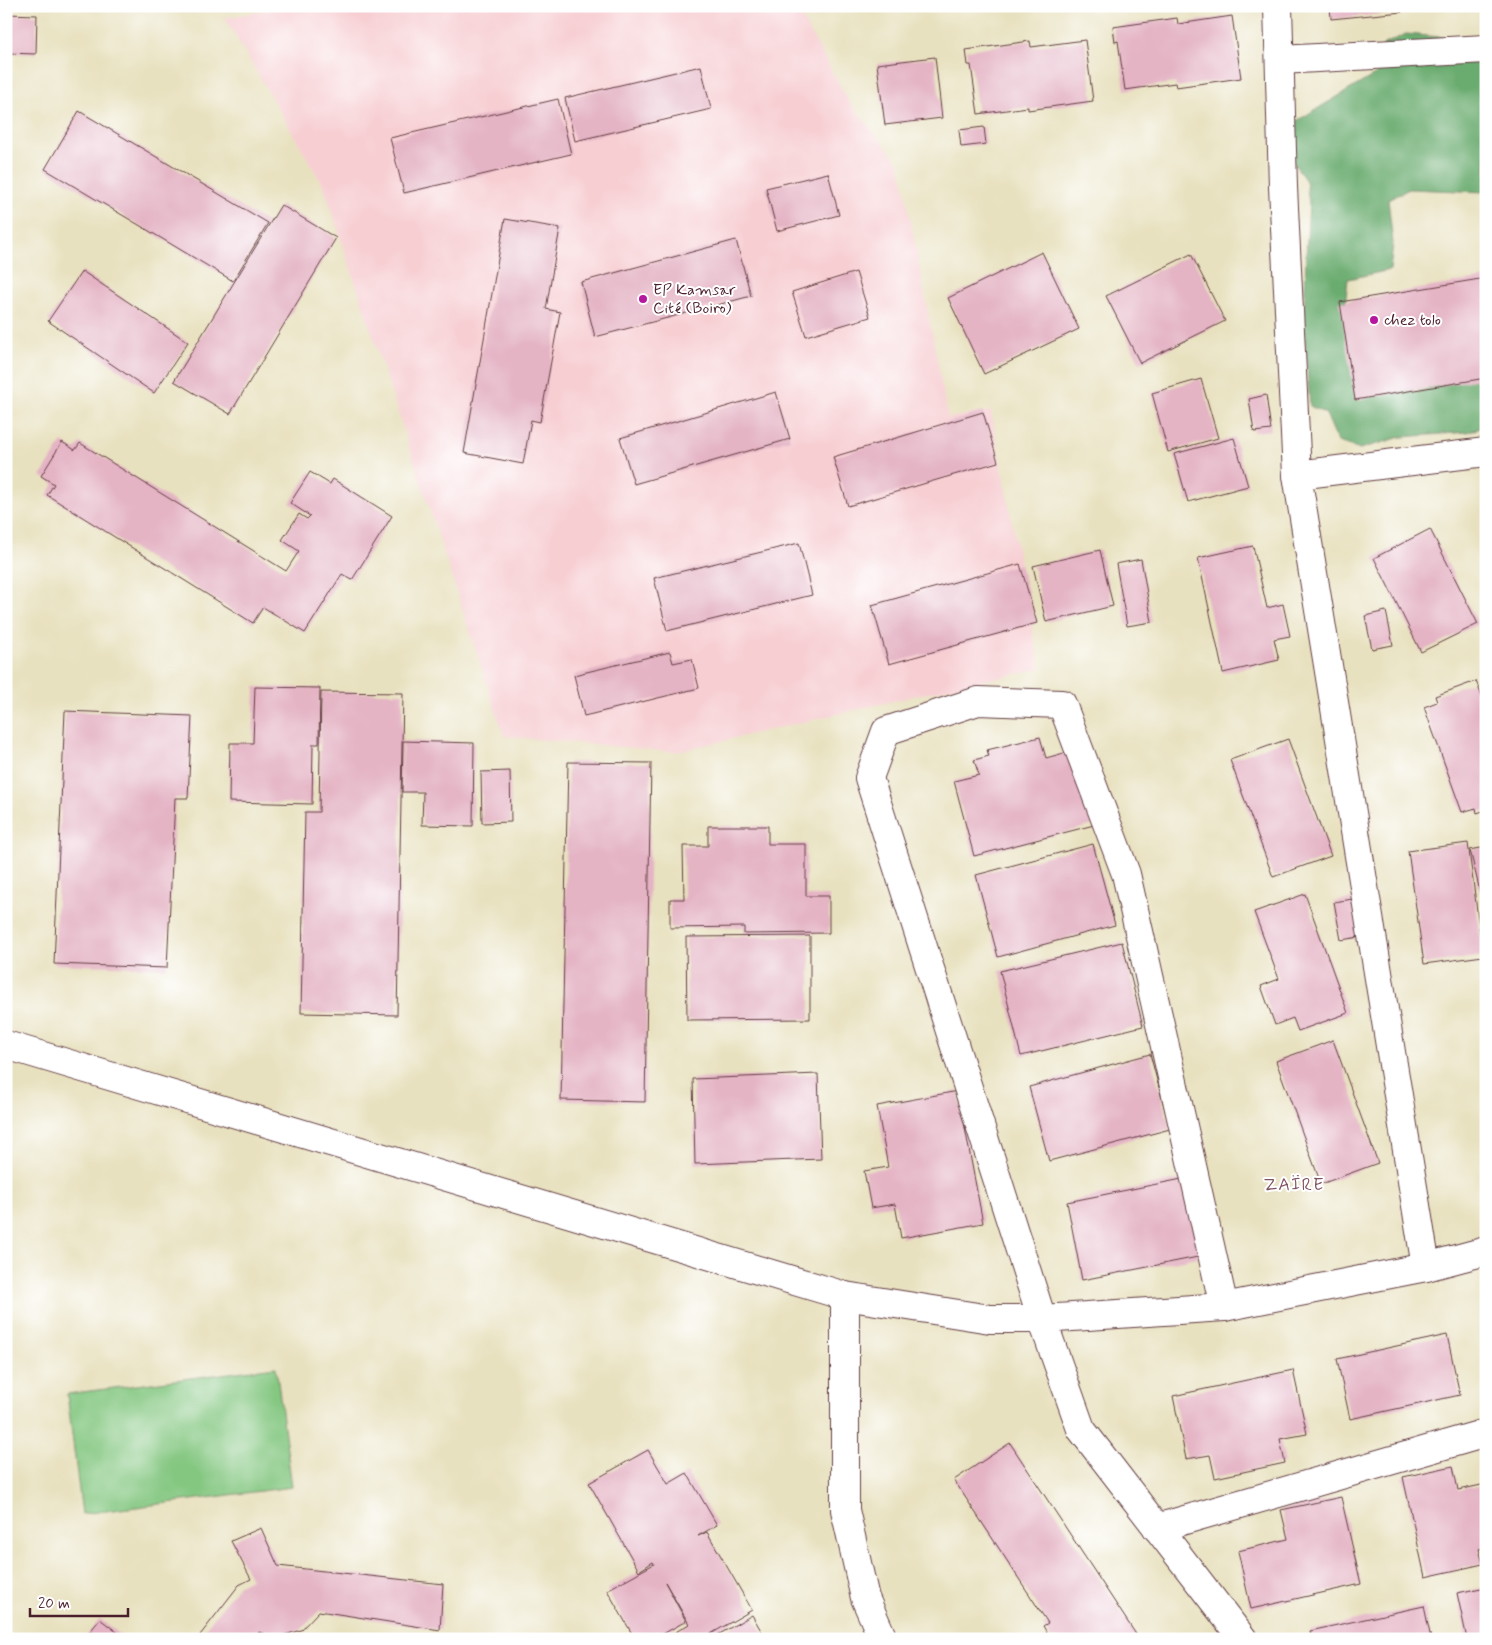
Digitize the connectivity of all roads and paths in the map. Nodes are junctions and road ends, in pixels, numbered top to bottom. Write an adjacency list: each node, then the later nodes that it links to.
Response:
1 (1278, 6): 3 (street)
2 (1486, 49): 3 (street)
3 (1280, 60): 5 (street)
4 (1486, 452): 5 (street)
5 (1297, 475): 8 (street)
6 (6, 1045): 9 (street)
7 (1486, 1251): 8 (street)
8 (1426, 1267): 10 (street)
9 (845, 1296): 11 (street); 14 (street)
10 (1224, 1307): 11 (street); 11 (street)
11 (1042, 1320): 13 (street)
12 (1486, 1433): 13 (street)
13 (1157, 1528): 15 (street)
14 (883, 1639)
15 (1242, 1639)

